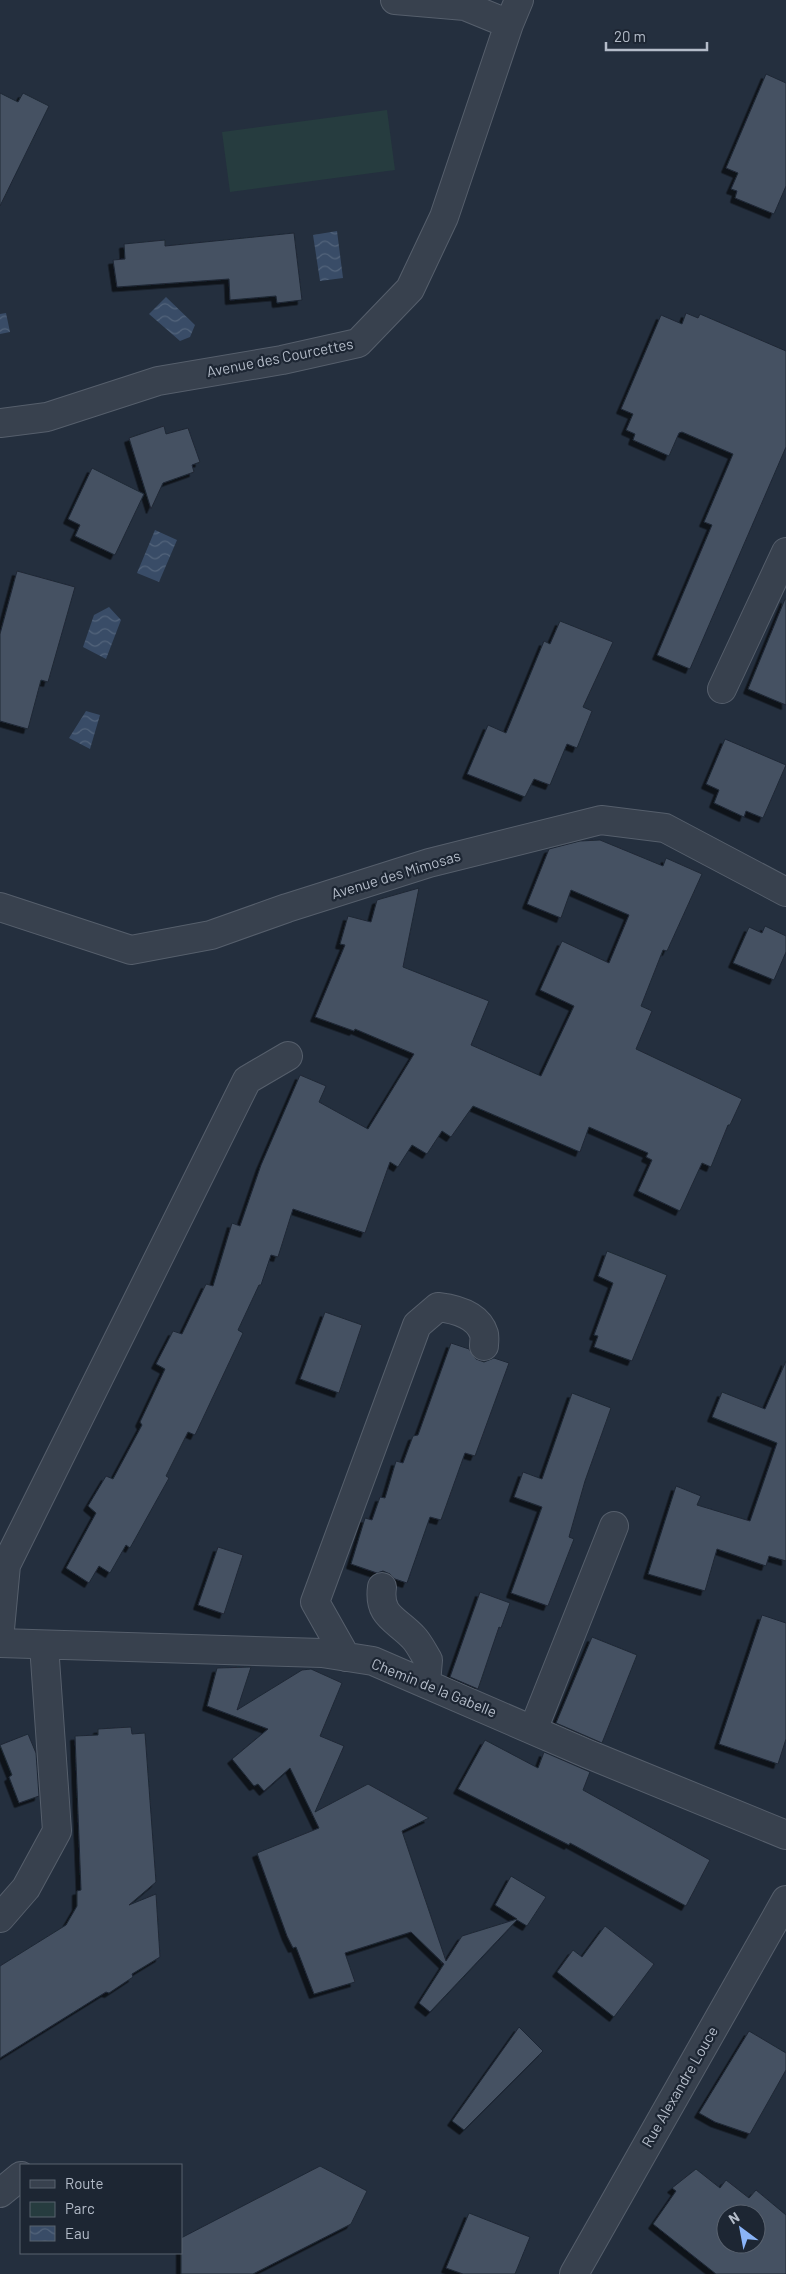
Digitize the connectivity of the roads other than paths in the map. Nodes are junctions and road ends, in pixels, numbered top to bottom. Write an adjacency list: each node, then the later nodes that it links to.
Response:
1 (395, 0): 2 (street, Avenue des Courcettes)
2 (514, 12): 3 (street, Avenue des Courcettes)
3 (0, 423)
4 (786, 552): 5 (street)
5 (722, 689)
6 (786, 892): 7 (street, Avenue des Mimosas)
7 (0, 907)
8 (288, 1056): 12 (street)
9 (484, 1346): 15 (street)
10 (614, 1526): 17 (street)
11 (382, 1587): 16 (street)
12 (0, 1629)
13 (0, 1643): 14 (street, Chemin de la Gabelle)
14 (44, 1644): 15 (street, Chemin de la Gabelle); 20 (street)
15 (346, 1657): 16 (street, Chemin de la Gabelle)
16 (426, 1684): 17 (street, Chemin de la Gabelle)
17 (533, 1730): 18 (street, Chemin de la Gabelle)
18 (786, 1834)
19 (786, 1900): 23 (street, Rue Alexandre Louce)
20 (0, 1918)
21 (20, 2176): 22 (street)
22 (0, 2192)
23 (574, 2274)

